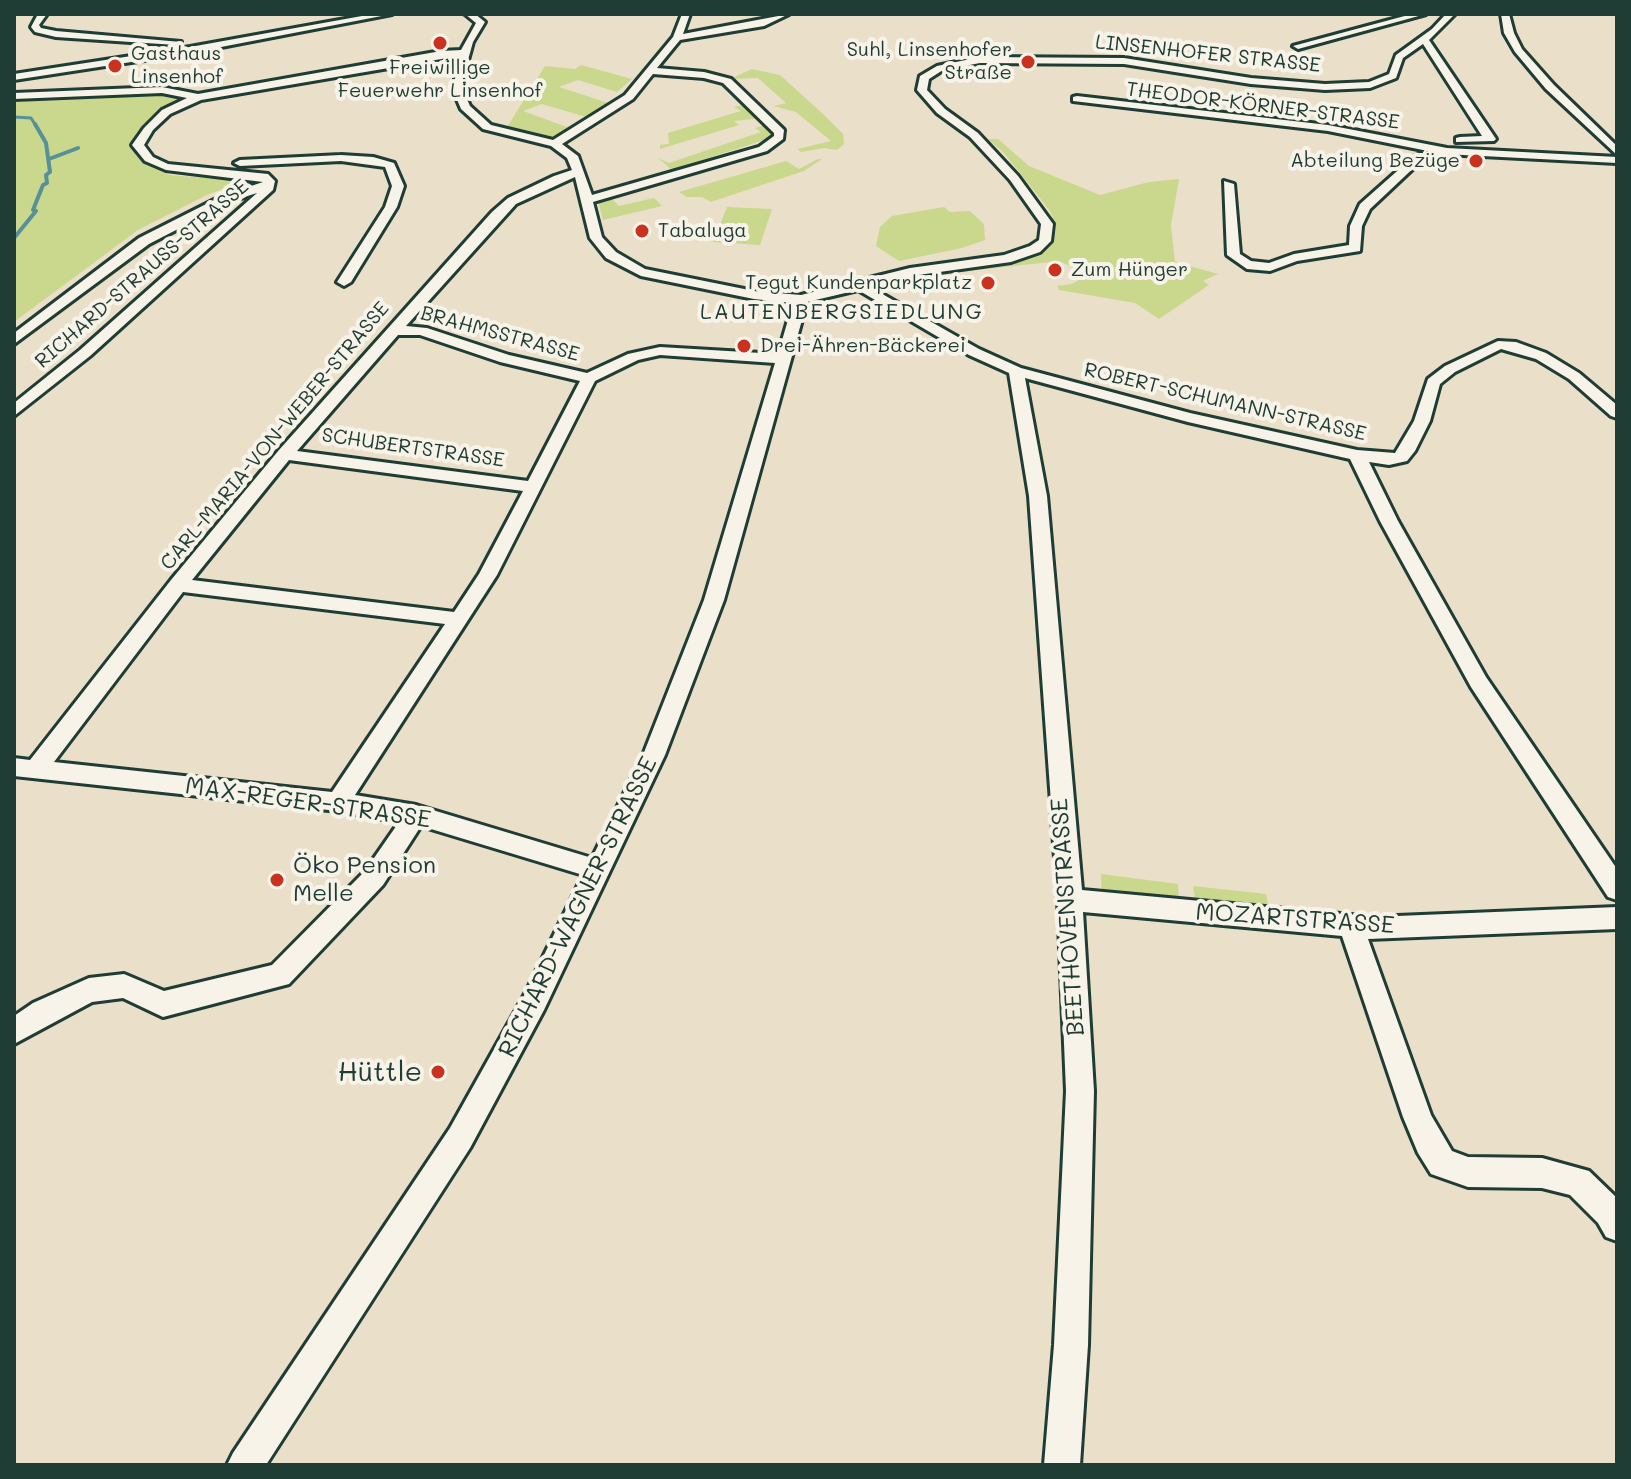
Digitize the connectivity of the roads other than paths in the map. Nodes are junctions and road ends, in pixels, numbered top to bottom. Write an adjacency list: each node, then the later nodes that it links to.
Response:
1 (43, 14): 12 (street)
2 (388, 14): 12 (street)
3 (469, 14): 14 (street)
4 (686, 14): 10 (street)
5 (765, 14): 9 (street)
6 (1422, 14): 13 (street)
7 (1451, 14): 11 (street, LINSENHOFER STRASSE)
8 (1505, 14): 23 (street)
9 (782, 15): 10 (street)
10 (677, 38): 15 (street)
11 (1424, 39): 21 (street); 31 (street, LINSENHOFER STRASSE)
12 (237, 41): 16 (street)
13 (1298, 46)
14 (465, 53): 18 (street); 20 (street)
15 (652, 71): 20 (street); 29 (street)
16 (14, 77)
17 (14, 96): 18 (street)
18 (198, 97): 25 (street, RICHARD-STRAUSS-STRASSE)
19 (1077, 99): 21 (street, THEODOR-KÖRNER-STRASSE)
20 (555, 144): 26 (street, LINSENHOFER STRASSE)
21 (1419, 144): 22 (street, THEODOR-KÖRNER-STRASSE)
22 (1444, 151): 24 (street); 27 (street)
23 (1617, 152)
24 (1617, 160)
25 (200, 170): 28 (street, RICHARD-STRAUSS-STRASSE); 30 (street)
26 (579, 172): 29 (street, LINSENHOFER STRASSE); 33 (street, CARL-MARIA-VON-WEBER-STRASSE)
27 (1228, 184)
28 (268, 186): 34 (street); 38 (street, RICHARD-STRAUSS-STRASSE)
29 (587, 200): 32 (street, LINSENHOFER STRASSE)
30 (344, 282)
31 (861, 286): 32 (street, LINSENHOFER STRASSE); 36 (street, ROBERT-SCHUMANN-STRASSE)
32 (801, 299): 35 (street, RICHARD-WAGNER-STRASSE)
33 (393, 330): 37 (street, BRAHMSSTRASSE); 40 (street, CARL-MARIA-VON-WEBER-STRASSE)
34 (14, 340)
35 (783, 359): 37 (street, BRAHMSSTRASSE); 48 (street, RICHARD-WAGNER-STRASSE)
36 (1016, 371): 41 (street, ROBERT-SCHUMANN-STRASSE); 50 (street, BEETHOVENSTRASSE)
37 (589, 378): 42 (street)
38 (14, 411)
39 (1617, 413): 41 (street, ROBERT-SCHUMANN-STRASSE)
40 (285, 454): 42 (street, SCHUBERTSTRASSE); 43 (street, CARL-MARIA-VON-WEBER-STRASSE)
41 (1357, 455): 49 (street)
42 (535, 487): 44 (street)
43 (178, 585): 44 (street); 45 (street, CARL-MARIA-VON-WEBER-STRASSE)
44 (457, 619): 46 (street)
45 (26, 767): 46 (street, MAX-REGER-STRASSE)
46 (338, 802): 47 (street, MAX-REGER-STRASSE)
47 (416, 815): 48 (street, MAX-REGER-STRASSE); 53 (street)
48 (596, 869): 55 (street, RICHARD-WAGNER-STRASSE)
49 (1617, 889)
50 (1070, 900): 52 (street, MOZARTSTRASSE); 56 (street, BEETHOVENSTRASSE)
51 (1617, 918): 52 (street, MOZARTSTRASSE)
52 (1351, 926): 54 (street)
53 (14, 1031)
54 (1617, 1226)
55 (245, 1465)
56 (1062, 1465)

